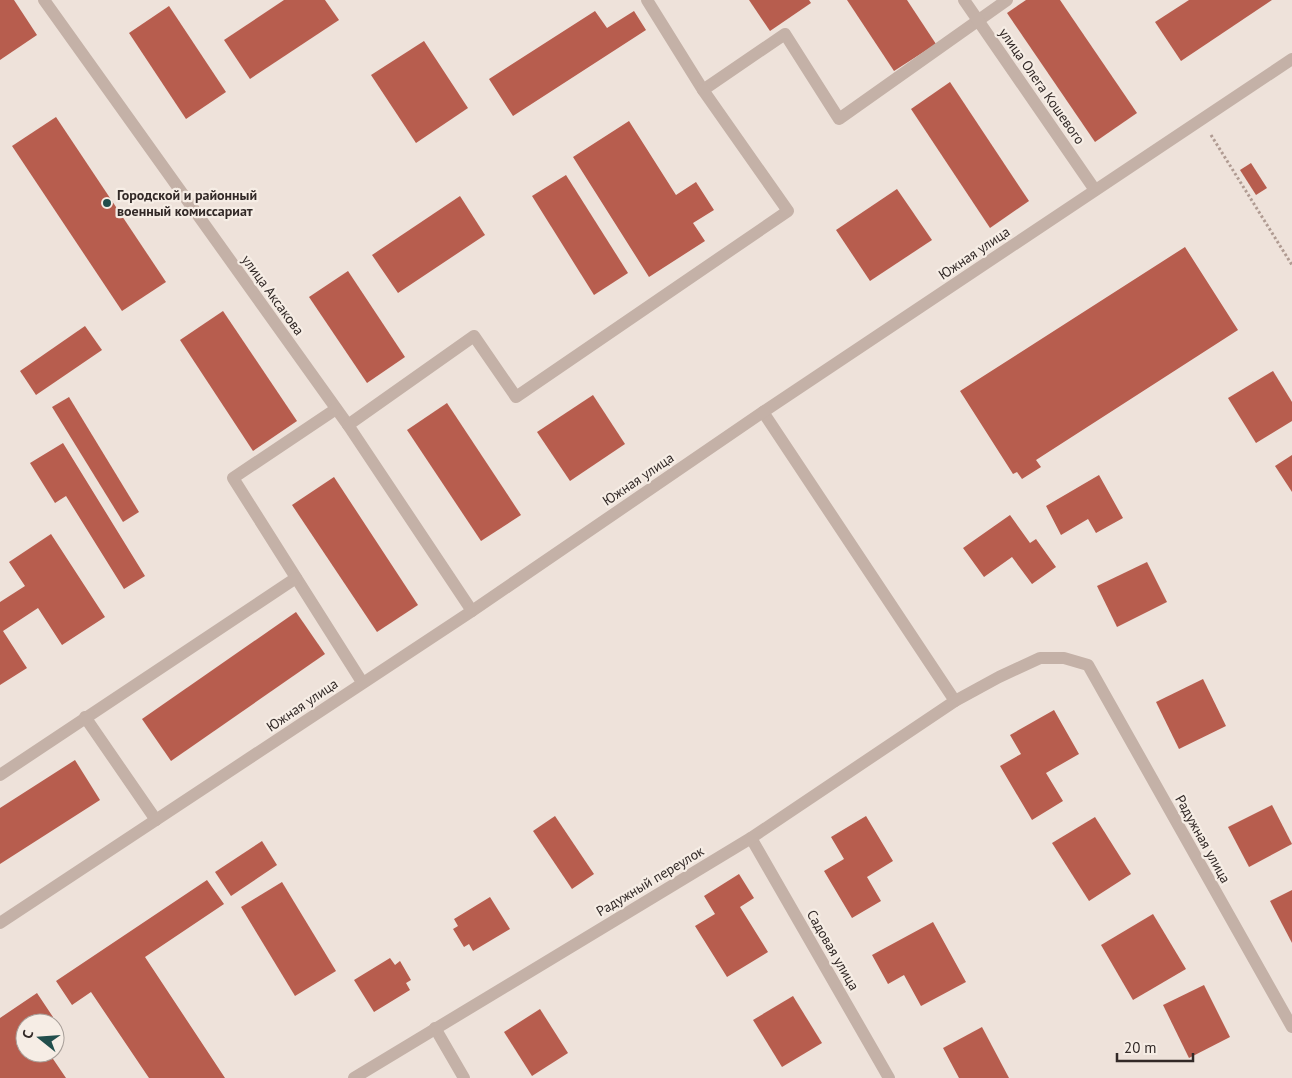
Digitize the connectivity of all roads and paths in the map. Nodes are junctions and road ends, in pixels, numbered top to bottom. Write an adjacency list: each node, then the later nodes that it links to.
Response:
1 (44, 0): 11 (street, улица Аксакова)
2 (647, 0): 7 (street)
3 (964, 0): 5 (street, улица Олега Кошевого)
4 (1007, 0): 5 (street)
5 (978, 21): 7 (street); 9 (street, улица Олега Кошевого)
6 (1292, 59): 8 (street, Южная улица)
7 (703, 90): 13 (street)
8 (1201, 120): 9 (street, Южная улица); 10 (path)
9 (1095, 190): 12 (street, Южная улица)
10 (1292, 266)
11 (336, 409): 13 (street, улица Аксакова); 14 (street)
12 (763, 412): 15 (street, Южная улица); 18 (street)
13 (348, 424): 15 (street, улица Аксакова)
14 (296, 578): 17 (street); 19 (street)
15 (472, 611): 17 (street, Южная улица)
16 (1088, 665): 18 (street, Радужный переулок); 24 (street, Радужная улица)
17 (362, 682): 21 (street, Южная улица)
18 (956, 701): 22 (street, Радужный переулок)
19 (85, 717): 20 (street); 21 (street)
20 (0, 774)
21 (156, 820): 23 (street, Южная улица)
22 (751, 838): 25 (street, Радужный переулок); 28 (street, Садовая улица)
23 (0, 923)
24 (1292, 1027)
25 (435, 1028): 26 (street, Радужный переулок); 27 (street)
26 (354, 1078)
27 (464, 1078)
28 (889, 1078)

